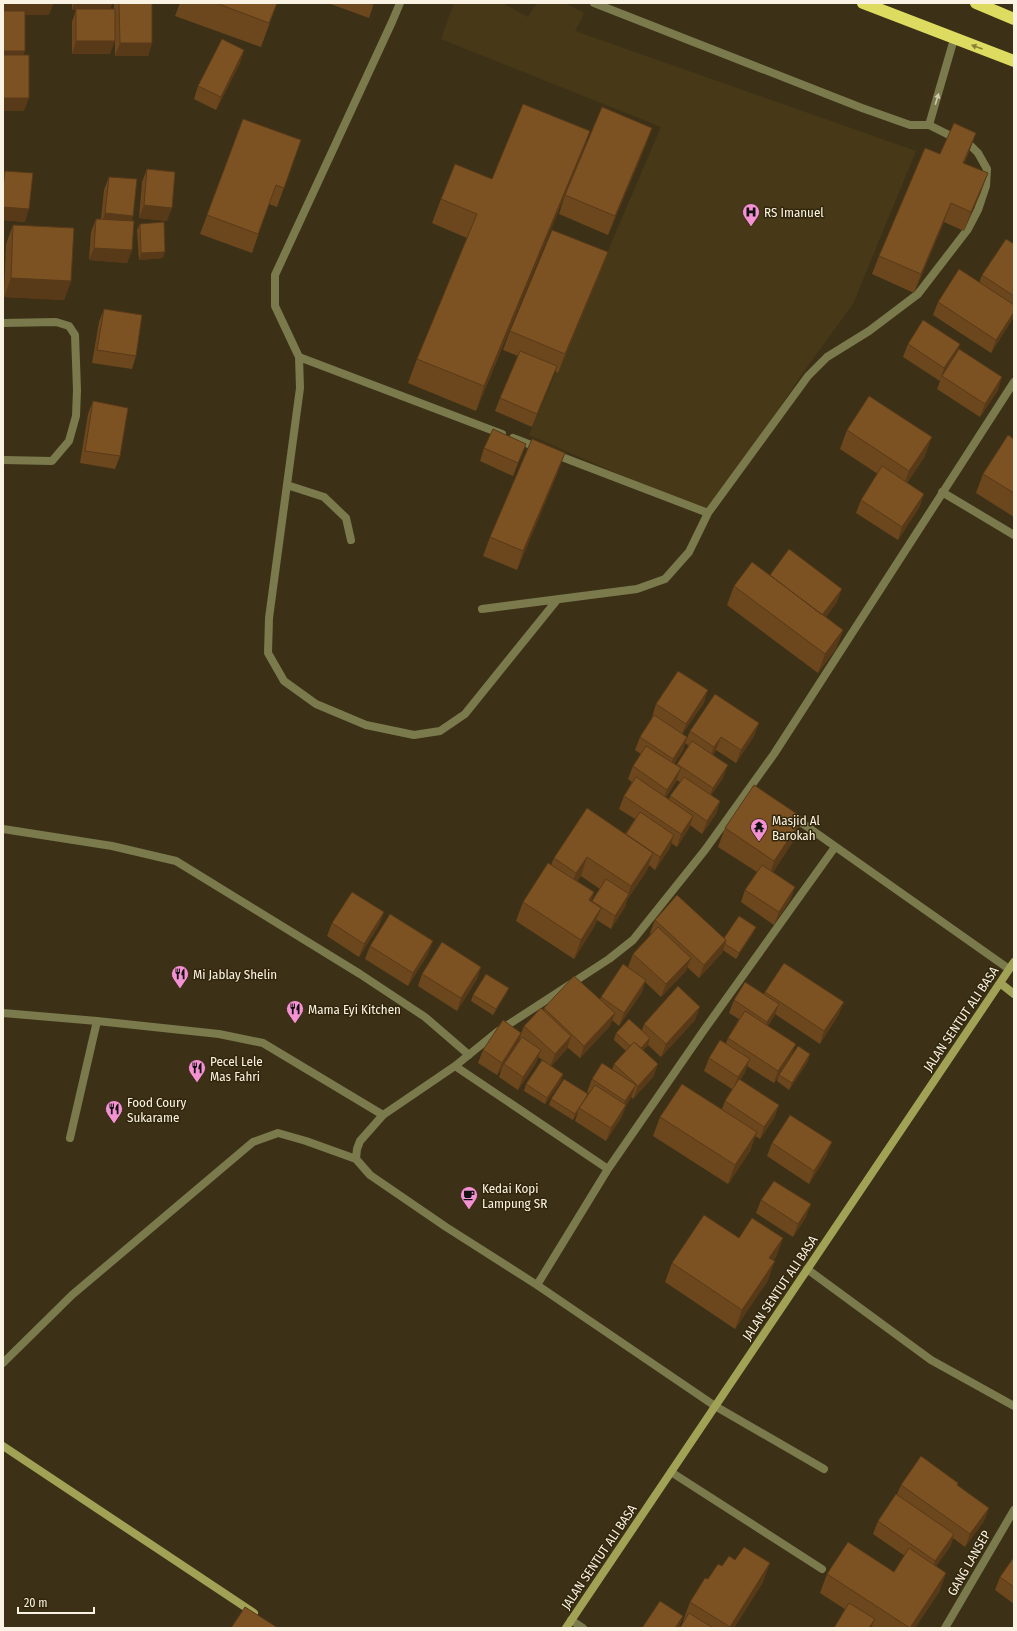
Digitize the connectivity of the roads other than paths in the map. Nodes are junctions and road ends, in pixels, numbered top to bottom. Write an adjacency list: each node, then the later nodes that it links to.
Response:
1 (400, 3): 10 (street)
2 (594, 3): 8 (street)
3 (863, 3): 6 (highway)
4 (976, 3): 5 (highway)
5 (1014, 19)
6 (954, 39): 7 (highway, one-way to 6); 8 (street, one-way to 6)
7 (1014, 61)
8 (929, 125): 15 (street)
9 (3, 323): 12 (street)
10 (299, 356): 13 (street); 15 (street)
11 (1014, 382): 14 (street)
12 (3, 460)
13 (287, 485): 17 (street); 18 (street)
14 (942, 492): 16 (street); 28 (street)
15 (708, 513): 18 (street)
16 (1014, 535)
17 (351, 540)
18 (557, 600): 19 (street)
19 (482, 609)
20 (783, 810): 22 (street)
21 (3, 829): 28 (street)
22 (835, 847): 23 (street); 33 (street)
23 (1012, 965): 24 (street, JALAN SENTUT ALI BASA)
24 (1000, 983): 25 (street); 34 (street, JALAN SENTUT ALI BASA)
25 (1014, 994)
26 (3, 1013): 27 (street)
27 (97, 1021): 30 (street); 31 (street)
28 (469, 1055): 29 (street)
29 (456, 1066): 30 (street); 33 (street)
30 (383, 1115): 32 (street)
31 (70, 1138)
32 (356, 1159): 35 (street); 36 (street)
33 (608, 1169): 35 (street)
34 (807, 1269): 37 (street, JALAN SENTUT ALI BASA); 38 (street)
35 (537, 1285): 37 (street)
36 (3, 1363)
37 (715, 1406): 40 (street); 41 (street, JALAN SENTUT ALI BASA)
38 (1014, 1406)
39 (3, 1446): 44 (street)
40 (824, 1469)
41 (671, 1472): 43 (street); 45 (street, JALAN SENTUT ALI BASA)
42 (1014, 1510): 48 (street, GANG LANSEP)
43 (822, 1569)
44 (263, 1619)
45 (571, 1620): 46 (street, JALAN SENTUT ALI BASA); 47 (street)
46 (566, 1628)
47 (583, 1628)
48 (945, 1628)

